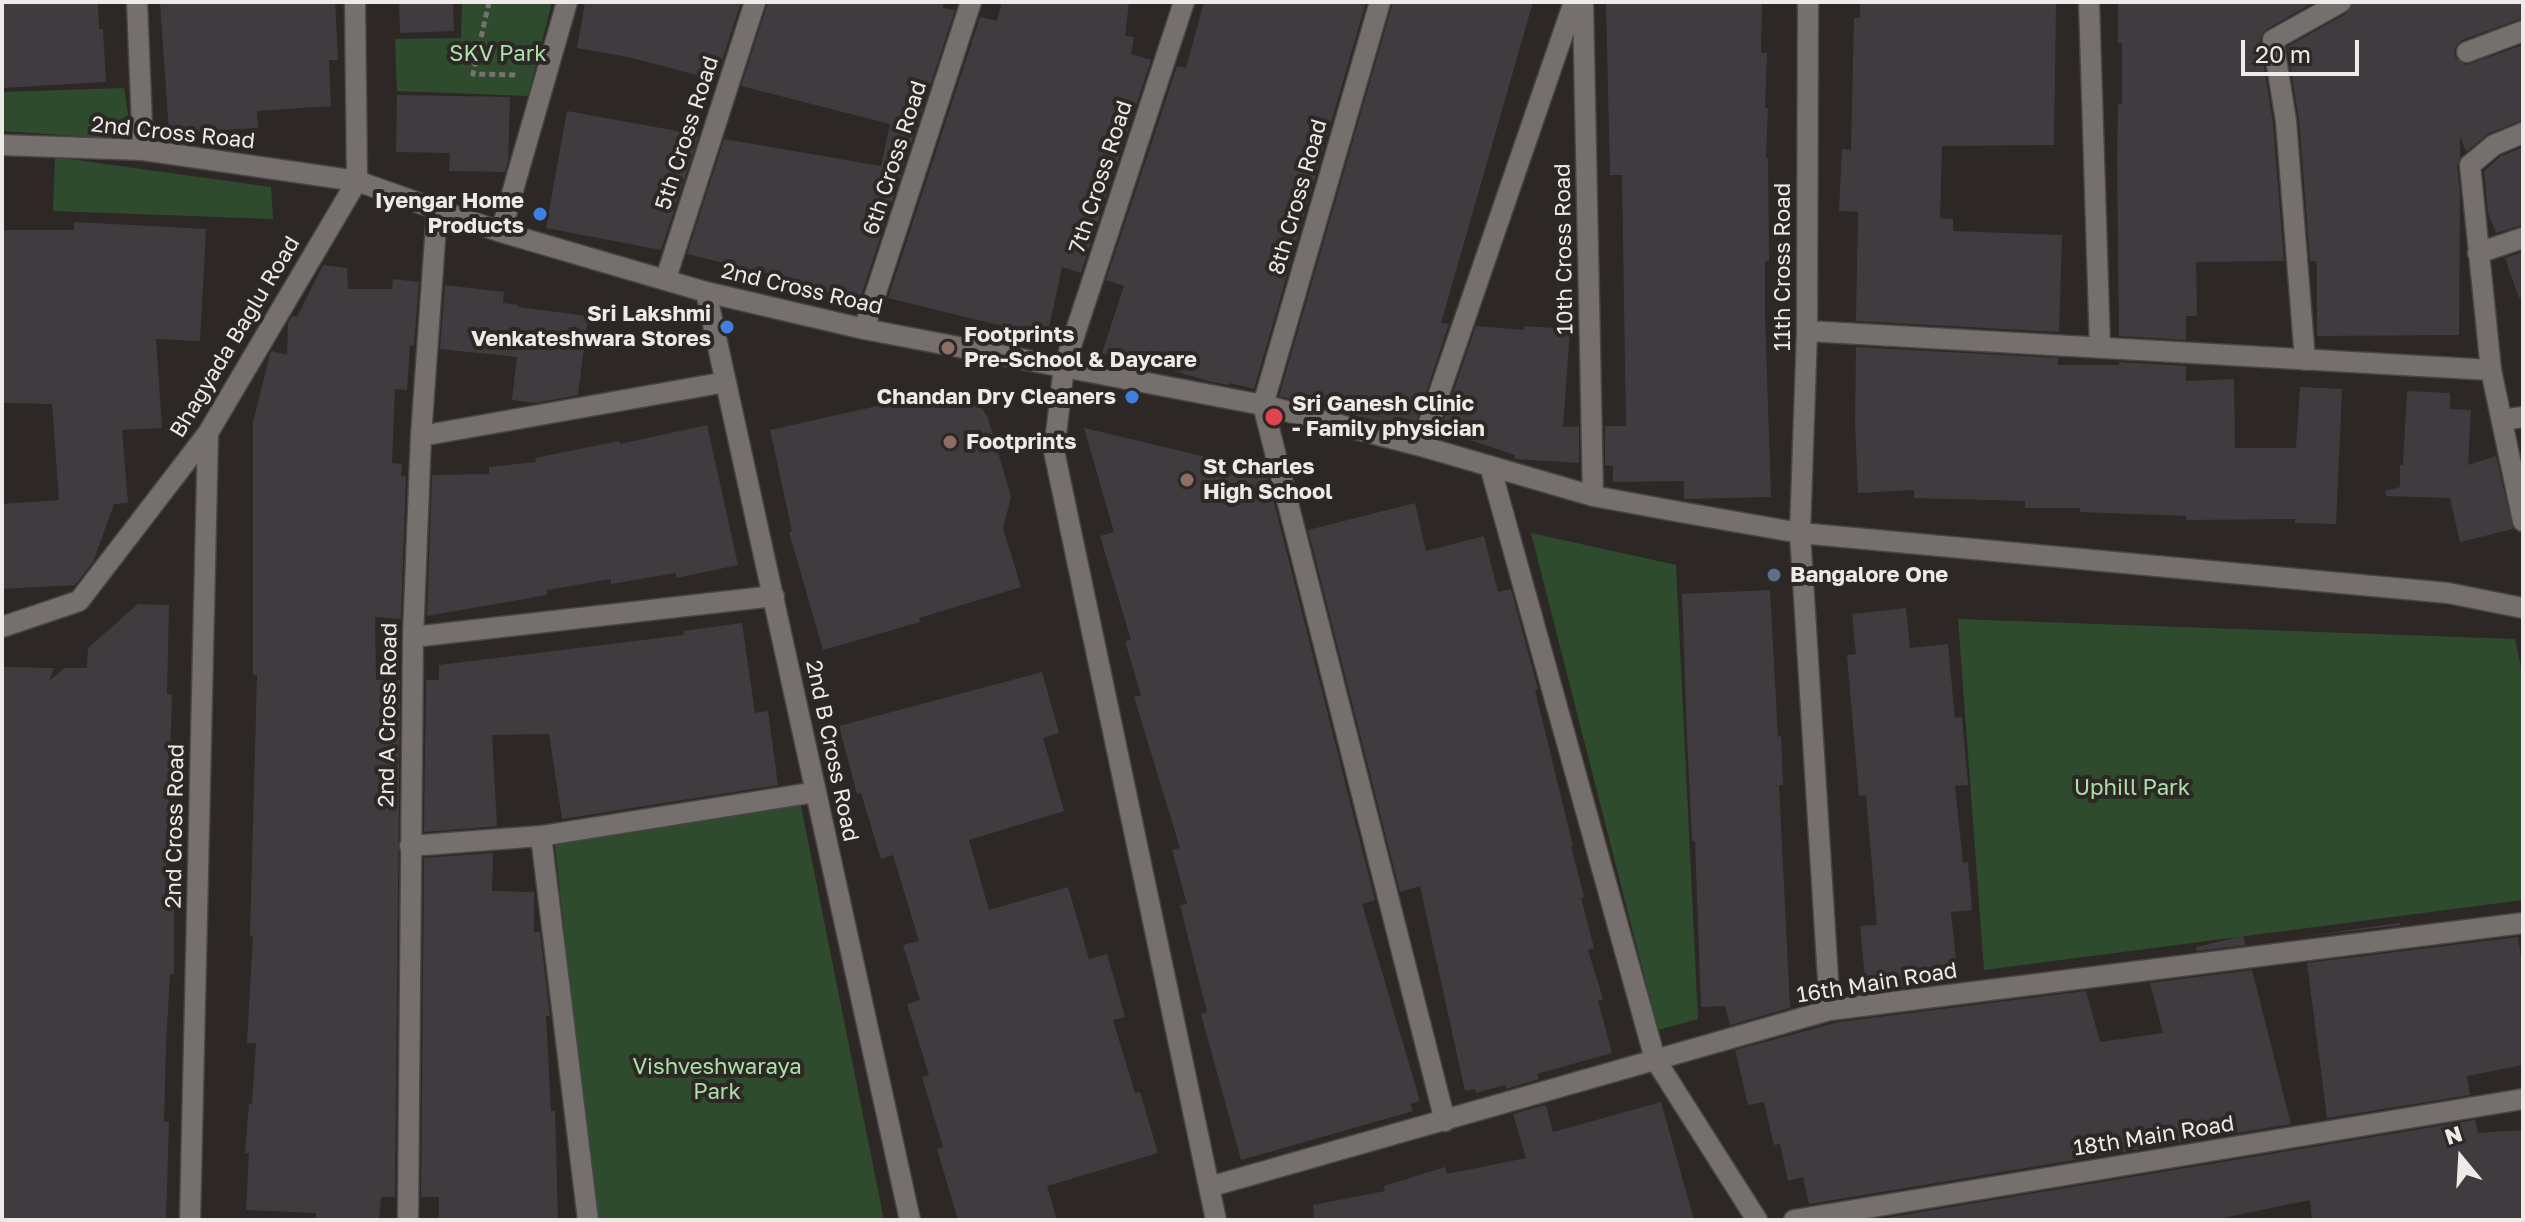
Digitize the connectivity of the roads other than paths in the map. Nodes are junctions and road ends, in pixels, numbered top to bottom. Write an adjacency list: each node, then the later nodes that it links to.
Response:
1 (137, 2): 17 (street)
2 (355, 2): 18 (street)
3 (567, 2): 20 (street)
4 (755, 2): 23 (street, 5th Cross Road)
5 (971, 2): 25 (street, 6th Cross Road)
6 (1184, 2): 29 (street, 7th Cross Road)
7 (1380, 2): 32 (street, 8th Cross Road)
8 (1574, 2): 37 (street)
9 (1583, 2): 39 (street, 10th Cross Road)
10 (1808, 2): 26 (street, 11th Cross Road)
11 (2089, 2): 27 (street)
12 (2341, 2): 28 (street)
13 (2523, 31): 14 (street)
14 (2467, 52)
15 (2523, 133): 22 (street)
16 (2, 145): 17 (street, 2nd Cross Road)
17 (143, 150): 18 (street, 2nd Cross Road)
18 (357, 181): 19 (street, 2nd Cross Road); 35 (street, Bhagyada Baglu Road)
19 (437, 211): 20 (street, 2nd Cross Road); 36 (street, 2nd A Cross Road)
20 (501, 232): 23 (street, 2nd Cross Road)
21 (2523, 238): 22 (street)
22 (2478, 253): 30 (street)
23 (666, 278): 24 (street, 2nd Cross Road)
24 (706, 292): 25 (street, 2nd Cross Road); 31 (street, 2nd B Cross Road)
25 (864, 329): 29 (street, 2nd Cross Road)
26 (1807, 331): 27 (street); 41 (street, 11th Cross Road)
27 (2100, 348): 28 (street)
28 (2305, 360): 30 (street)
29 (1064, 367): 32 (street, 2nd Cross Road); 54 (street, 7th Cross Road)
30 (2491, 370): 34 (street)
31 (726, 382): 36 (street); 42 (street, 2nd B Cross Road)
32 (1263, 405): 37 (street, 2nd Cross Road); 53 (street)
33 (2523, 417): 34 (street)
34 (2502, 420): 40 (street)
35 (208, 433): 44 (street, Bhagyada Baglu Road); 55 (street, 2nd Cross Road)
36 (421, 436): 45 (street, 2nd A Cross Road)
37 (1421, 446): 38 (street, 2nd Cross Road)
38 (1490, 466): 39 (street, 2nd Cross Road); 51 (street)
39 (1593, 496): 41 (street, 2nd Cross Road)
40 (2523, 521)
41 (1800, 533): 43 (street, 2nd Cross Road); 50 (street, 11th Cross Road)
42 (774, 596): 45 (street); 46 (street, 2nd B Cross Road)
43 (2523, 608)
44 (2, 627)
45 (413, 637): 48 (street, 2nd A Cross Road)
46 (816, 792): 47 (street); 58 (street, 2nd B Cross Road)
47 (541, 836): 48 (street); 57 (street)
48 (410, 846): 56 (street, 2nd A Cross Road)
49 (2523, 923): 50 (street, 16th Main Road)
50 (1830, 1010): 51 (street, 16th Main Road)
51 (1655, 1059): 53 (street, 16th Main Road); 60 (street)
52 (2523, 1099): 61 (street, 18th Main Road)
53 (1445, 1121): 54 (street, 16th Main Road)
54 (1209, 1187): 59 (street, 7th Cross Road)
55 (190, 1220)
56 (408, 1220)
57 (588, 1220)
58 (910, 1220)
59 (1216, 1220)
60 (1757, 1220)
61 (1794, 1220)

